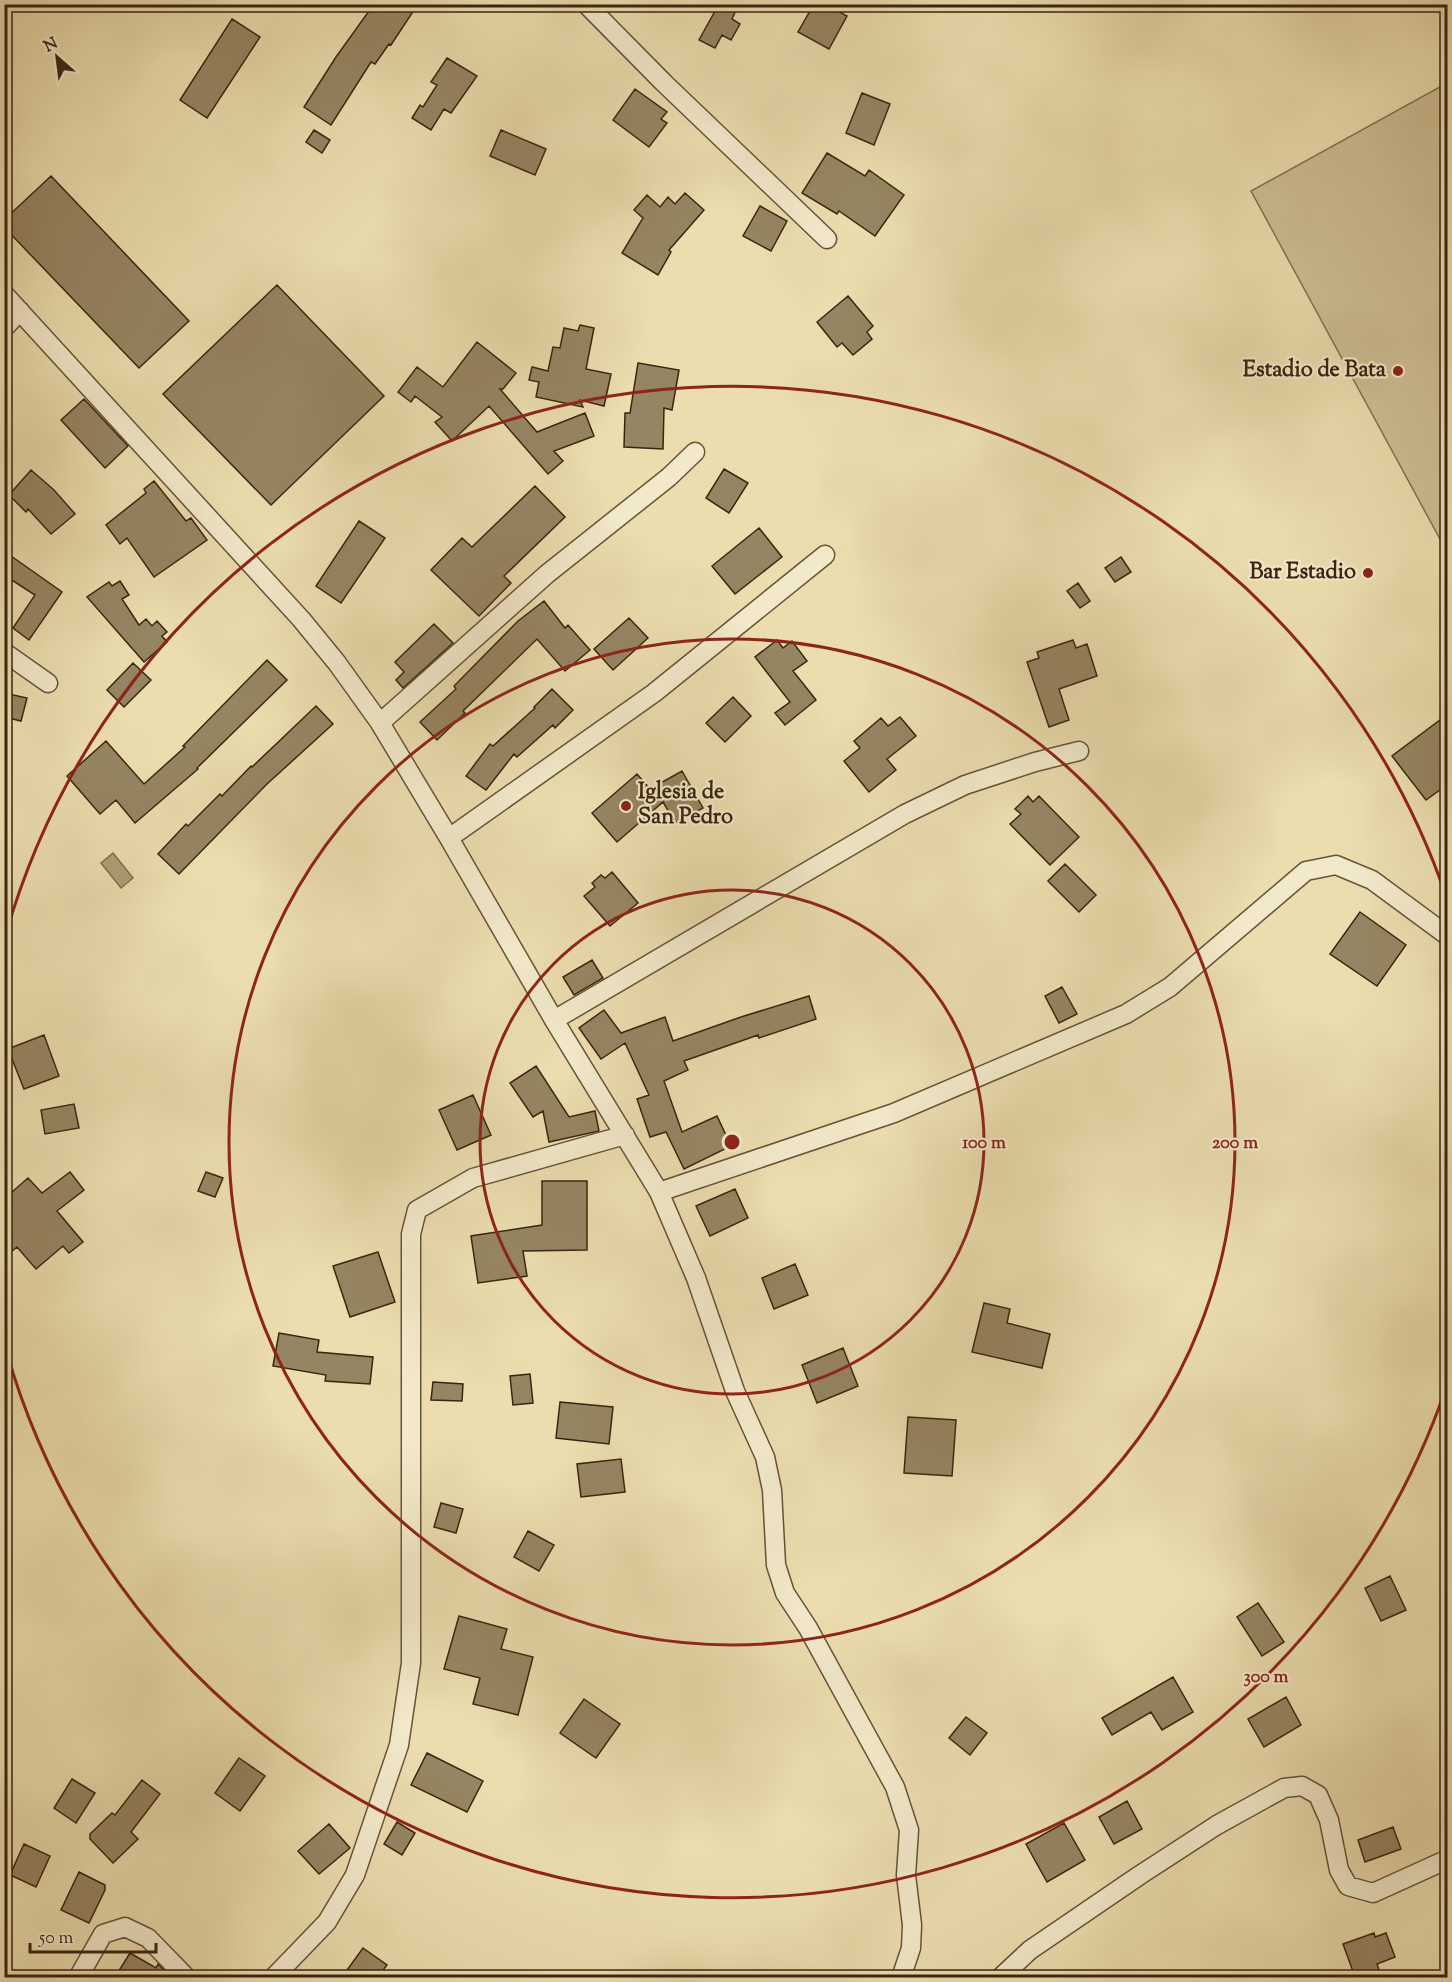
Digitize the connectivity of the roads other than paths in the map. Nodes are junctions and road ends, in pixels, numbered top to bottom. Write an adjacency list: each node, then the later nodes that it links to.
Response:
1 (586, 4): 2 (street)
2 (827, 239)
3 (4, 294): 4 (street)
4 (20, 311): 5 (street); 10 (street)
5 (4, 328)
6 (695, 453): 10 (street)
7 (825, 555): 12 (street)
8 (4, 652): 9 (street)
9 (48, 683)
10 (380, 723): 12 (street)
11 (1080, 751): 14 (street)
12 (449, 838): 14 (street)
13 (1448, 936): 16 (street)
14 (554, 1020): 15 (street)
15 (625, 1135): 16 (street); 20 (street)
16 (660, 1192): 21 (street)
17 (1448, 1859): 22 (street)
18 (78, 1977): 19 (street)
19 (187, 1977)
20 (273, 1977)
21 (901, 1977)
22 (1000, 1977)

